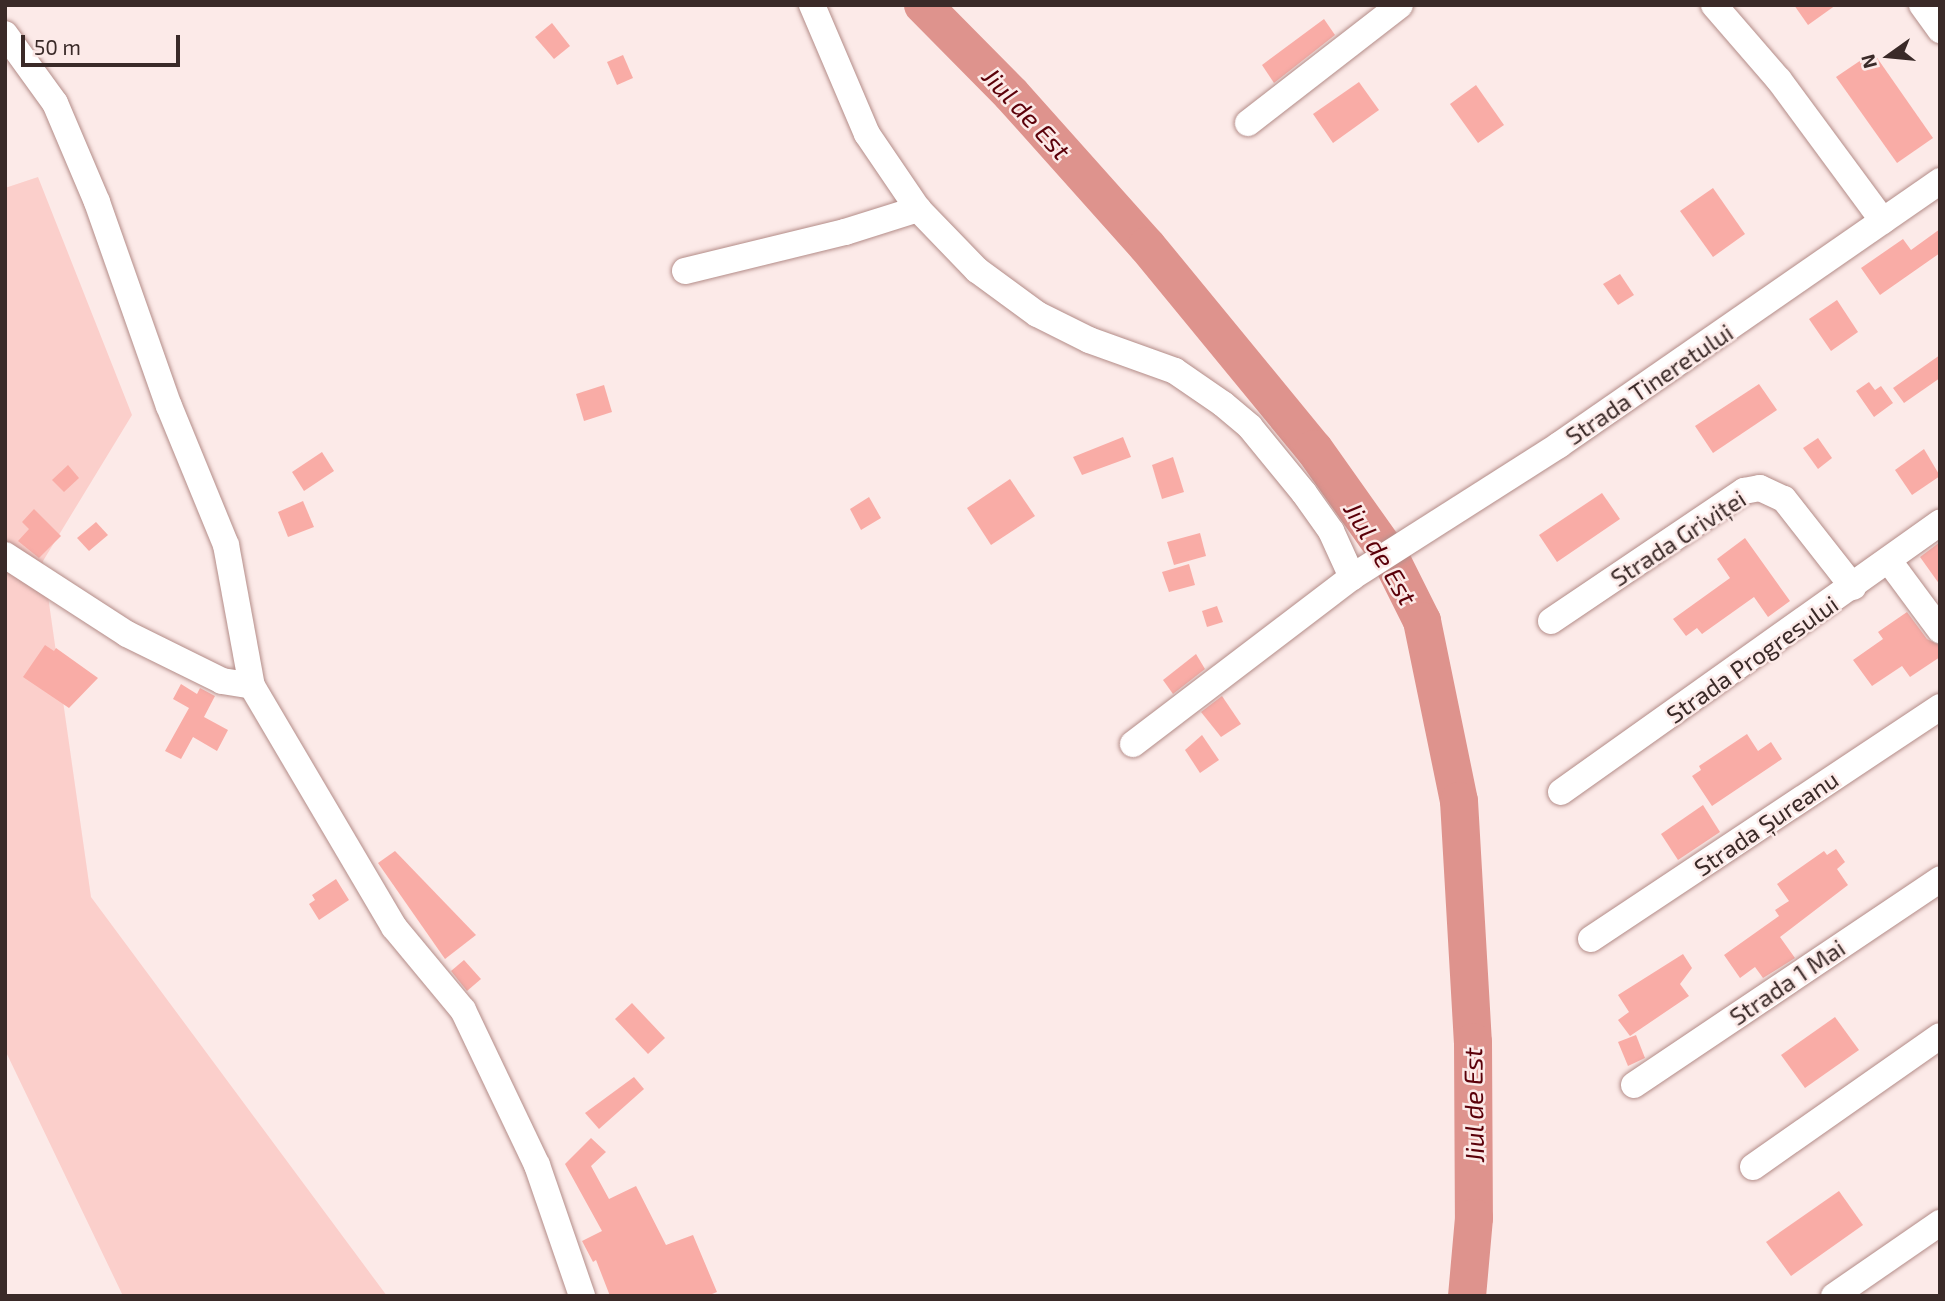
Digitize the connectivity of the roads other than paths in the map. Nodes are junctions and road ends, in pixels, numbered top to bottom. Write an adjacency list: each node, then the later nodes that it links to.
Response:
1 (812, 5): 9 (street)
2 (1714, 5): 10 (street)
3 (1922, 5): 5 (street)
4 (1382, 10): 7 (street)
5 (1940, 30)
6 (5, 34): 19 (street)
7 (1248, 123)
8 (1940, 181): 10 (street, Strada Tineretului)
9 (918, 209): 11 (street); 15 (street)
10 (1883, 220): 15 (street, Strada Tineretului)
11 (685, 271)
12 (1940, 523): 14 (street, Strada Progresului)
13 (5, 555): 19 (street)
14 (1889, 561): 16 (street, Strada Progresului); 18 (street)
15 (1358, 573): 21 (street, Strada Tineretului)
16 (1853, 587): 17 (street, Strada Griviței); 22 (street, Strada Progresului)
17 (1551, 621)
18 (1940, 630)
19 (252, 686): 29 (street)
20 (1940, 707): 24 (street, Strada Șureanu)
21 (1133, 744)
22 (1561, 792)
23 (1940, 879): 26 (street, Strada 1 Mai)
24 (1591, 939)
25 (1940, 1036): 27 (street)
26 (1634, 1085)
27 (1753, 1167)
28 (1940, 1223): 30 (street)
29 (582, 1296)
30 (1834, 1296)

